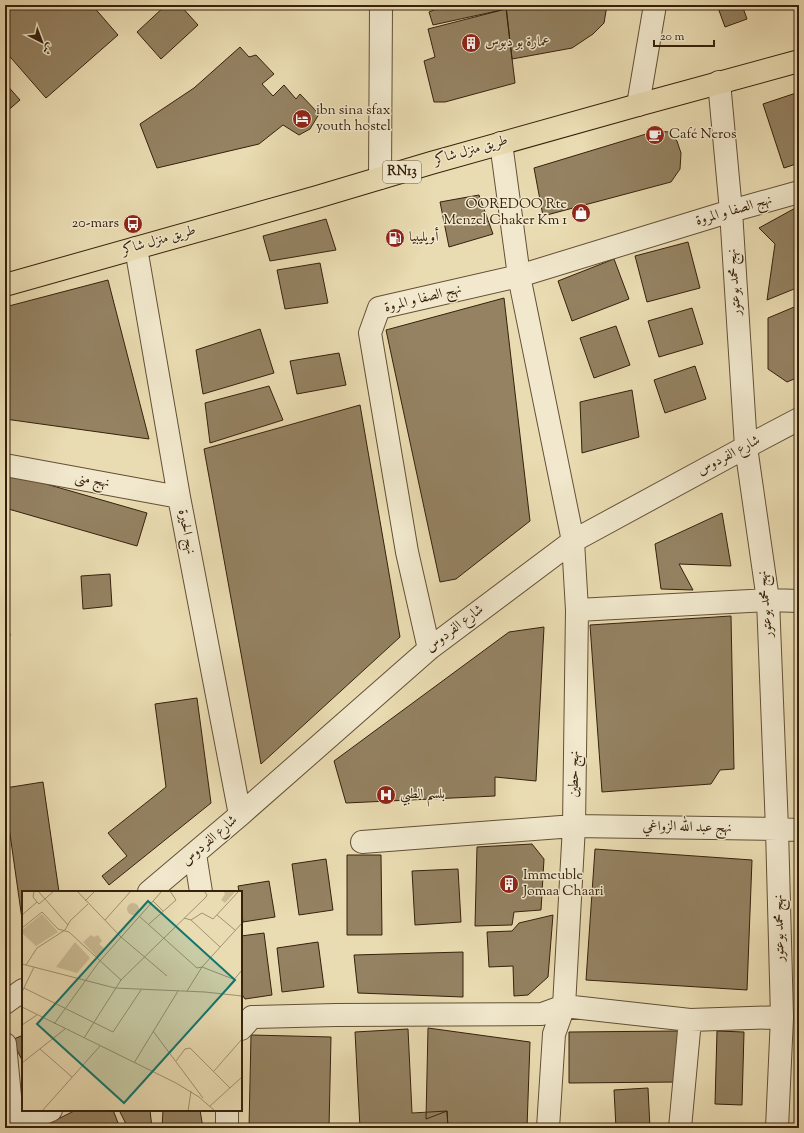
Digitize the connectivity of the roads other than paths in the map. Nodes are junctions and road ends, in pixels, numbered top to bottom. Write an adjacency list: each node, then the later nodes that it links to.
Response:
1 (381, 5): 7 (street)
2 (655, 5): 5 (street)
3 (799, 61): 4 (main road, طريق منزل شاكر / RN13)
4 (719, 82): 5 (main road, طريق منزل شاكر / RN13); 9 (street, نهج محمد بوعتور)
5 (638, 104): 6 (main road, طريق منزل شاكر / RN13)
6 (501, 143): 7 (main road, طريق منزل شاكر / RN13); 11 (street, نهج حطين)
7 (380, 178): 10 (main road, طريق منزل شاكر / RN13)
8 (799, 192): 9 (street, نهج الصفا و المروة)
9 (731, 211): 11 (street, نهج الصفا و المروة); 14 (street, نهج محمد بوعتور)
10 (136, 248): 12 (main road, طريق منزل شاكر / RN13); 16 (street, نهج الحيرة)
11 (519, 276): 17 (street, نهج حطين); 21 (street, نهج الصفا و المروة)
12 (5, 285)
13 (799, 419): 14 (street, شارع الفردوس)
14 (746, 446): 17 (street, شارع الفردوس); 18 (street, نهج محمد بوعتور)
15 (5, 465): 16 (street, نهج منى)
16 (180, 497): 22 (street, نهج الحيرة)
17 (573, 541): 20 (street, نهج حطين); 21 (street, شارع الفردوس)
18 (768, 600): 19 (street); 20 (street); 24 (street, نهج محمد بوعتور)
19 (799, 601)
20 (577, 610): 23 (street, نهج حطين)
21 (429, 649): 22 (street, شارع الفردوس)
22 (240, 815): 27 (street, شارع الفردوس)
23 (574, 826): 24 (street, نهج عبد الله الزواغي); 26 (street, نهج عبد الله الزواغي); 32 (street, نهج حطين)
24 (777, 829): 25 (street, نهج عبد الله الزواغي); 33 (street, نهج محمد بوعتور)
25 (799, 830)
26 (362, 842)
27 (195, 854): 28 (street, شارع الفردوس); 29 (street)
28 (151, 891)
29 (201, 891)
30 (22, 991): 31 (street)
31 (5, 1003)
32 (564, 1006): 34 (street); 35 (street); 41 (street, نهج حطين)
33 (782, 1017): 34 (street); 43 (street, نهج محمد بوعتور)
34 (690, 1020): 42 (street)
35 (242, 1028)
36 (5, 1044): 39 (street)
37 (48, 1111): 39 (street)
38 (226, 1111): 40 (street)
39 (13, 1127)
40 (227, 1128)
41 (548, 1128)
42 (680, 1128)
43 (777, 1128)

